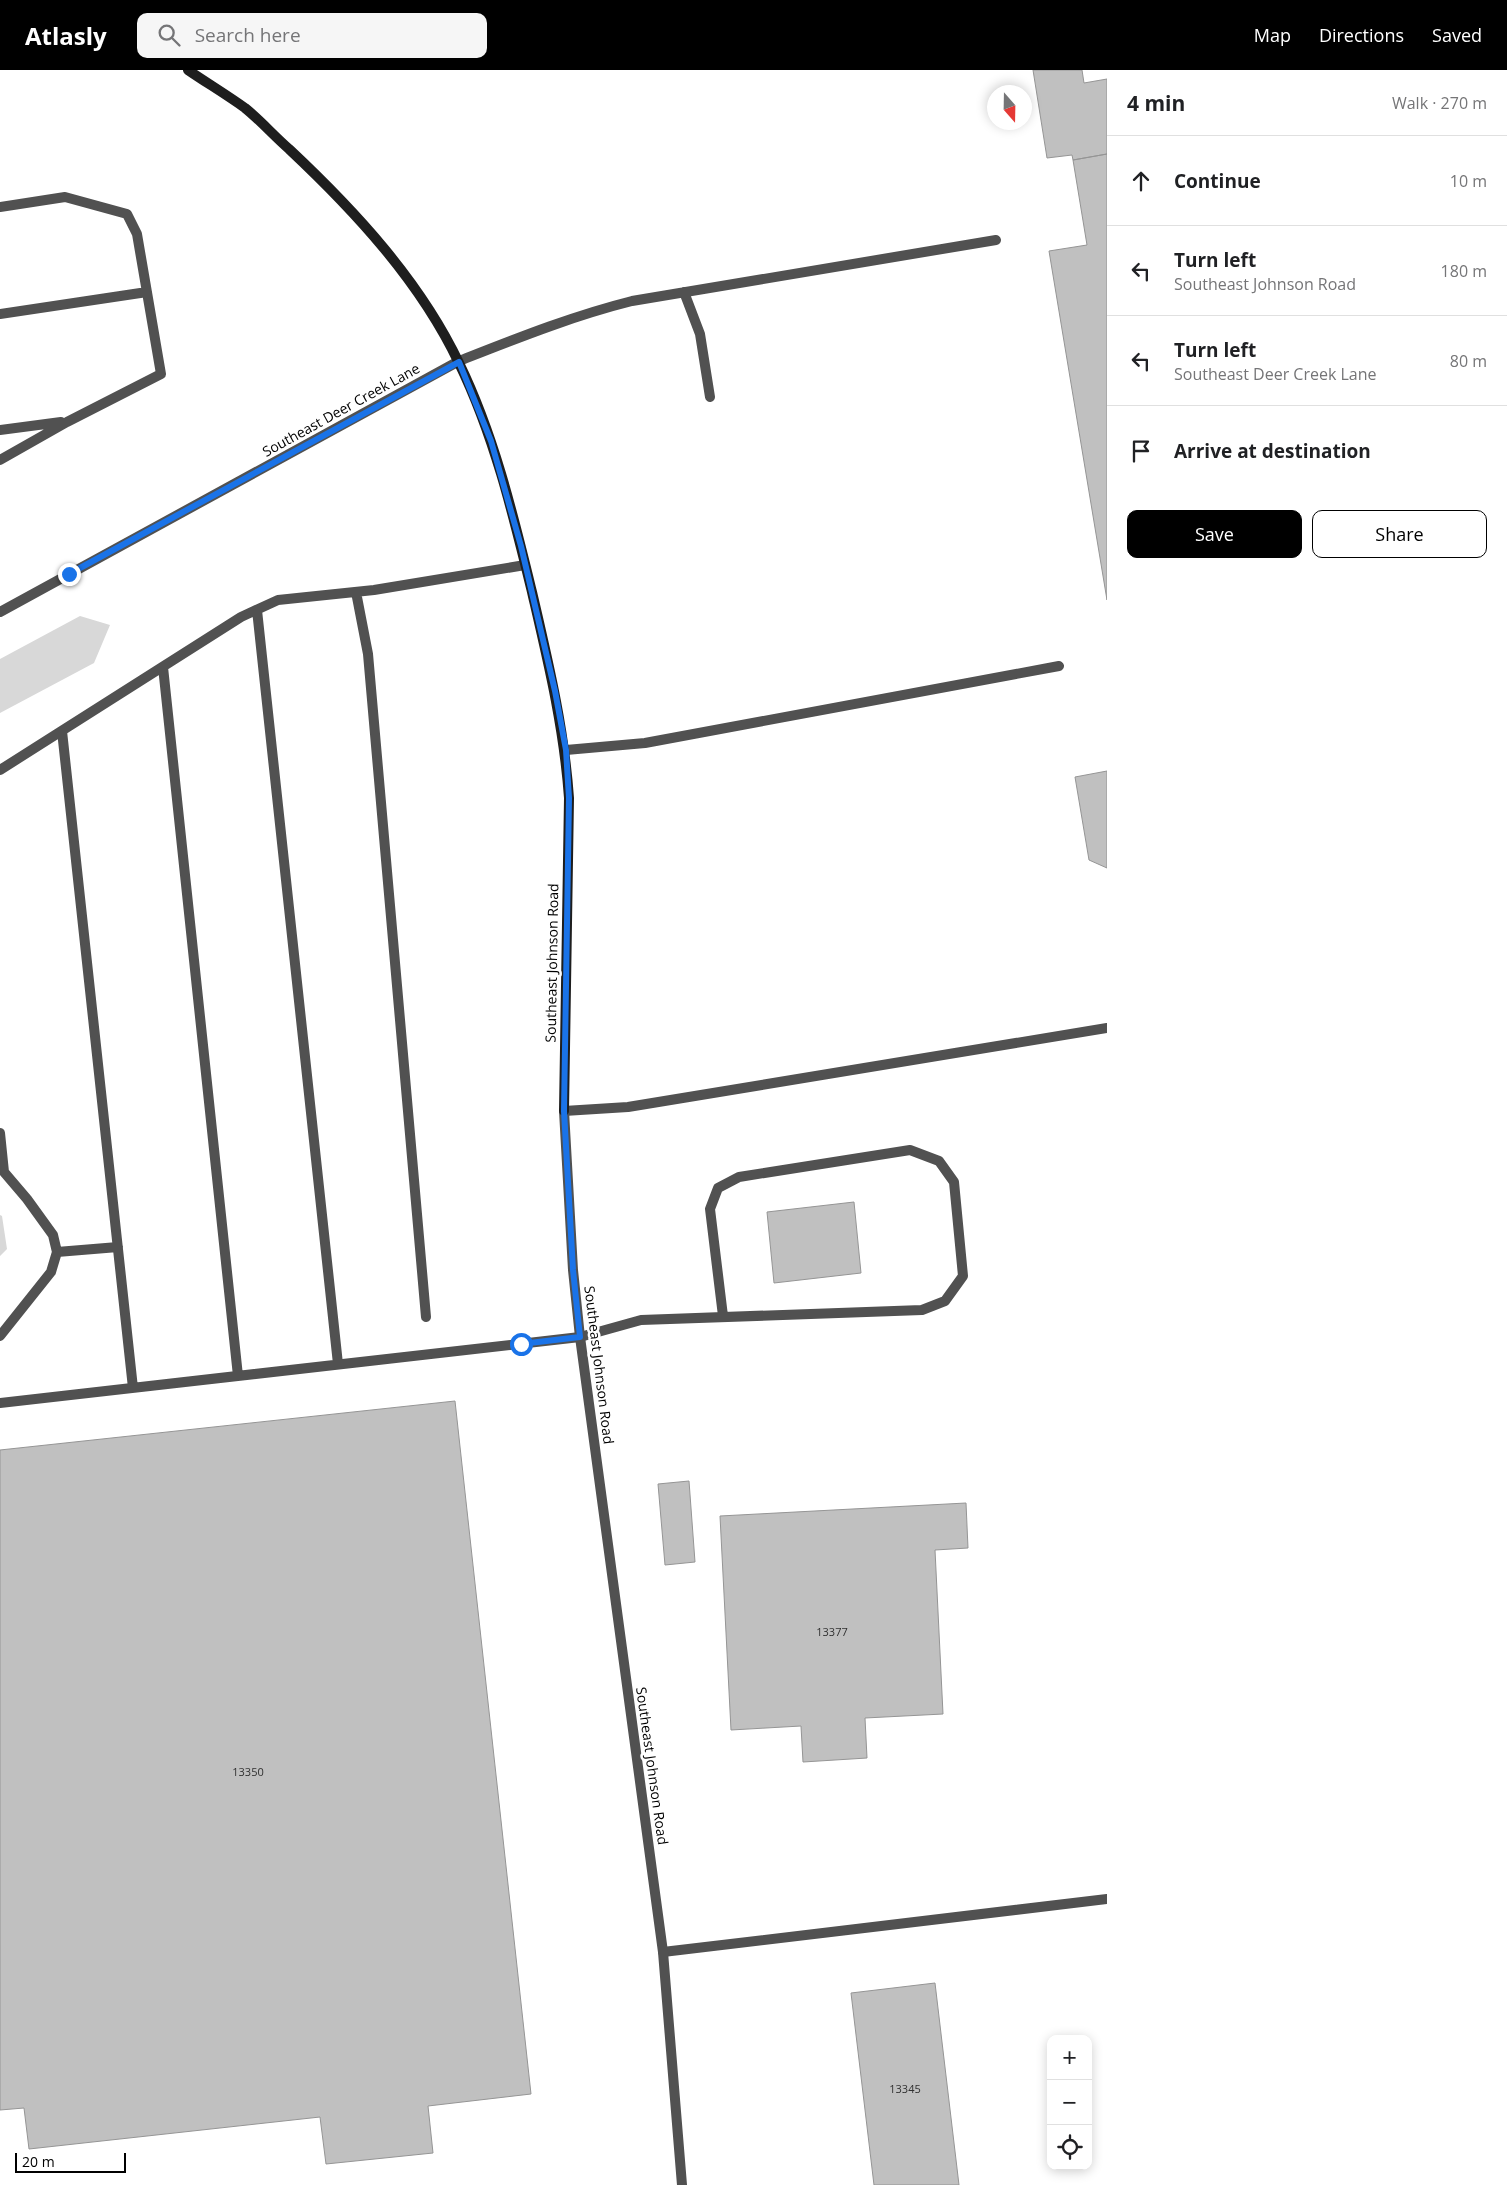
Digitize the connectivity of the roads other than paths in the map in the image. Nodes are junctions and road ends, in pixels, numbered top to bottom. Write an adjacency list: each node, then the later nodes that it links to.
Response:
1 (188, 70): 7 (street, Southeast Johnson Road)
2 (0, 207): 4 (street)
3 (996, 240): 5 (street, Southeast Deer Creek Lane)
4 (147, 292): 6 (street); 9 (street)
5 (684, 292): 7 (street, Southeast Deer Creek Lane); 8 (street)
6 (0, 314)
7 (459, 362): 12 (street, Southeast Johnson Road); 15 (street, Southeast Deer Creek Lane)
8 (710, 397)
9 (67, 422): 10 (street); 11 (street)
10 (0, 430)
11 (0, 460)
12 (525, 565): 13 (street); 19 (street, Southeast Johnson Road)
13 (356, 592): 14 (street); 28 (street)
14 (257, 610): 17 (street); 31 (street)
15 (0, 612)
16 (1059, 666): 19 (street)
17 (163, 667): 18 (street); 32 (street)
18 (62, 731): 20 (street); 25 (street)
19 (566, 750): 22 (street, Southeast Johnson Road)
20 (0, 770)
21 (1107, 1028): 22 (street)
22 (564, 1111): 30 (street, Southeast Johnson Road)
23 (0, 1132): 24 (street)
24 (2, 1172): 26 (street)
25 (118, 1247): 26 (street); 33 (street)
26 (57, 1252): 29 (street)
27 (723, 1316): 27 (street); 30 (street)
28 (426, 1317)
29 (0, 1336)
30 (580, 1337): 31 (street); 36 (street, Southeast Johnson Road)
31 (338, 1364): 32 (street)
32 (238, 1376): 33 (street)
33 (133, 1388): 34 (street)
34 (0, 1403)
35 (1107, 1899): 36 (street)
36 (663, 1952): 37 (street, Southeast Johnson Road)
37 (682, 2185)

